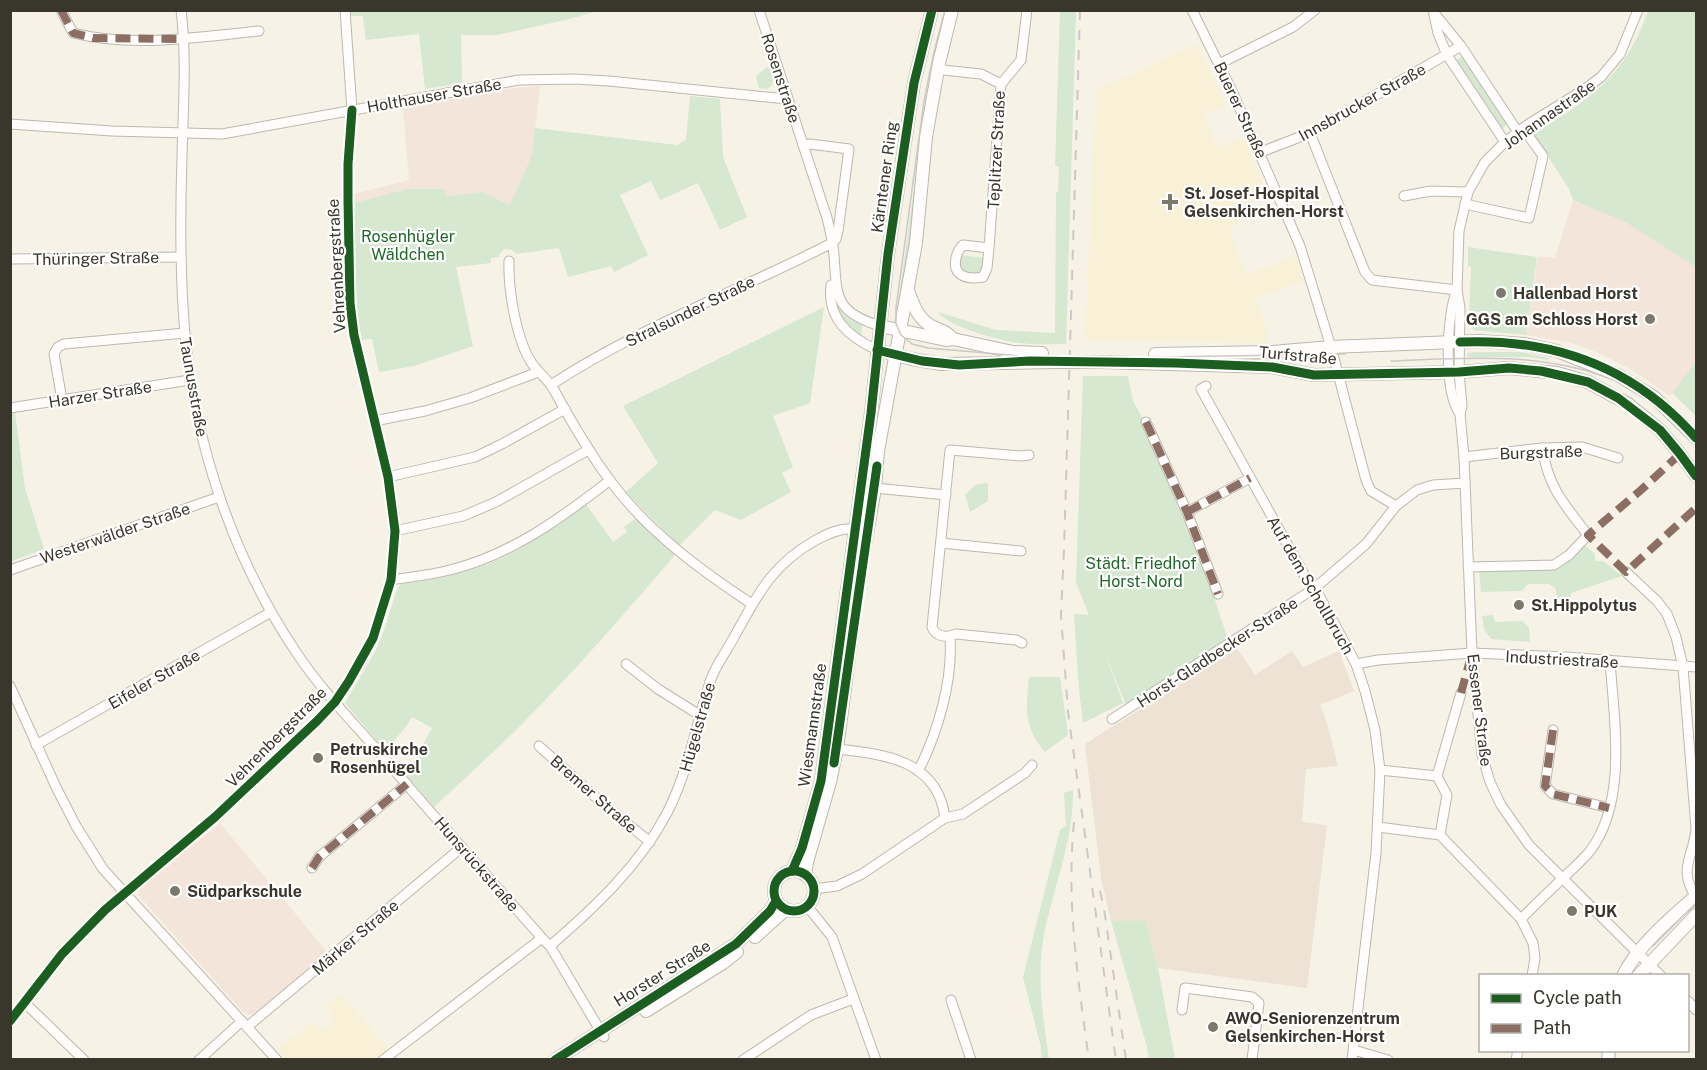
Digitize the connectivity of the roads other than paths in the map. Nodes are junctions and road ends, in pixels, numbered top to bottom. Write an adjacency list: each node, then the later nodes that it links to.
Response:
1 (61, 10): 13 (street)
2 (181, 10): 13 (street, Taunusstraße)
3 (345, 10): 20 (street, Vehrenbergstraße)
4 (759, 10): 19 (street, Rosenstraße)
5 (932, 10): 39 (main road, Kärntener Ring)
6 (952, 10): 16 (main road)
7 (1027, 10): 18 (street)
8 (1192, 10): 17 (street, Buerer Straße)
9 (1315, 10): 17 (street)
10 (1638, 10): 22 (street, Johannastraße)
11 (1433, 11): 14 (street); 15 (street)
12 (259, 31): 13 (street)
13 (184, 39): 24 (street, Taunusstraße)
14 (1461, 46): 15 (street, Innsbrucker Straße); 22 (street)
15 (1447, 55): 23 (street, Innsbrucker Straße); 25 (street)
16 (939, 63): 18 (street, Teplitzer Straße); 38 (main road)
17 (1219, 64): 27 (street, Buerer Straße)
18 (1001, 84): 32 (street, Teplitzer Straße)
19 (787, 99): 20 (street, Holthauser Straße); 26 (street, Rosenstraße)
20 (352, 110): 24 (street, Holthauser Straße); 58 (street, Vehrenbergstraße)
21 (10, 124): 24 (street, Holthauser Straße)
22 (1520, 130): 25 (street, Johannastraße); 30 (street)
23 (1310, 133): 27 (street, Innsbrucker Straße); 37 (street)
24 (183, 135): 33 (street, Taunusstraße)
25 (1505, 142): 28 (street, Johannastraße)
26 (803, 145): 31 (street, Rosenstraße); 31 (street, Rosenstraße)
27 (1261, 152): 44 (street, Buerer Straße)
28 (1468, 192): 29 (street); 30 (street, Johannastraße)
29 (1404, 196)
30 (1465, 204): 37 (street, Johannastraße)
31 (832, 243): 36 (street, Rosenstraße); 53 (street, Stralsunder Straße)
32 (989, 248): 32 (street, Teplitzer Straße)
33 (181, 257): 34 (street, Thüringer Straße); 41 (street, Taunusstraße)
34 (10, 259)
35 (509, 261): 50 (street)
36 (834, 277): 39 (street, Rosenstraße); 45 (street, Rosenstraße)
37 (1457, 290): 43 (street, Johannastraße)
38 (908, 291): 40 (main road); 42 (main road)
39 (880, 326): 40 (main road); 45 (main road, Kärntener Ring)
40 (900, 332): 42 (main road, Turfstraße); 46 (main road)
41 (185, 333): 52 (street, Taunusstraße); 55 (street)
42 (953, 339): 47 (main road, Turfstraße)
43 (1454, 342): 44 (main road, Turfstraße); 51 (street, Johannastraße); 60 (main road, Turfstraße)
44 (1331, 347): 48 (main road, Turfstraße); 49 (street, Buerer Straße)
45 (877, 350): 46 (main road); 77 (main road, Kärntener Ring)
46 (895, 355): 47 (main road, Turfstraße); 71 (main road)
47 (1056, 358): 48 (main road, Turfstraße, bridge)
48 (1176, 358): 49 (main road, Turfstraße)
49 (1337, 369): 51 (main road, Turfstraße); 74 (street, Buerer Straße)
50 (538, 372): 53 (street); 58 (street)
51 (1454, 372): 64 (street, Essener Straße); 66 (main road, Turfstraße)
52 (190, 380): 55 (street, Harzer Straße); 73 (street, Taunusstraße)
53 (551, 385): 57 (street)
54 (1206, 387): 68 (street, Auf dem Schollbruch)
55 (62, 400): 56 (street, Harzer Straße)
56 (10, 408)
57 (565, 409): 62 (street); 67 (street)
58 (374, 421): 67 (street, Vehrenbergstraße)
59 (1146, 422): 75 (street)
60 (1696, 438)
61 (1542, 448): 64 (street, Burgstraße); 65 (street, Burgstraße); 81 (street)
62 (588, 450): 69 (street); 78 (street)
63 (1029, 455): 72 (street)
64 (1464, 457): 70 (street, Essener Straße)
65 (1618, 458)
66 (1696, 476)
67 (388, 477): 78 (street, Vehrenbergstraße)
68 (1250, 478): 75 (street); 86 (street, Auf dem Schollbruch)
69 (609, 481): 85 (street); 88 (street)
70 (1465, 483): 74 (street); 81 (street, Essener Straße)
71 (875, 488): 72 (street); 76 (main road)
72 (946, 495): 79 (street)
73 (219, 496): 82 (street, Westerwälder Straße); 89 (street, Taunusstraße)
74 (1396, 506): 86 (street, Horst-Gladbecker-Straße)
75 (1187, 512): 87 (street)
76 (870, 522): 77 (street); 84 (main road)
77 (855, 525): 84 (main road, Kärntener Ring); 88 (street, Hügelstraße)
78 (395, 531): 85 (street, Vehrenbergstraße)
79 (940, 543): 80 (street); 90 (street)
80 (1021, 551)
81 (1468, 567): 92 (street, Essener Straße)
82 (10, 570)
83 (1626, 572): 96 (street)
84 (853, 579): 106 (main road, Wiesmannstraße); 119 (main road, Wiesmannstraße)
85 (391, 580): 100 (street, Vehrenbergstraße)
86 (1315, 588): 95 (street, Auf dem Schollbruch); 102 (street, Horst-Gladbecker-Straße)
87 (1218, 594)
88 (752, 604): 101 (street, Hügelstraße)
89 (271, 612): 100 (street, Taunusstraße); 104 (street, Eifeler Straße)
90 (950, 637): 91 (street); 109 (street)
91 (1022, 643)
92 (1472, 653): 93 (street, Industriestraße); 95 (street, Industriestraße); 121 (street, Essener Straße)
93 (1610, 661): 96 (street, Industriestraße); 112 (street)
94 (626, 664): 101 (street)
95 (1356, 664): 108 (street, Auf dem Schollbruch)
96 (1683, 667): 97 (street, Industriestraße); 124 (street)
97 (1696, 667)
98 (10, 686): 104 (street)
99 (1461, 693): 110 (street)
100 (335, 702): 111 (street, Hunsrückstraße); 123 (street, Vehrenbergstraße)
101 (701, 716): 116 (street, Hügelstraße)
102 (1112, 719)
103 (1553, 730): 112 (street)
104 (36, 745): 123 (street)
105 (538, 746): 116 (street, Bremer Straße)
106 (837, 749): 109 (street); 120 (main road, Wiesmannstraße)
107 (1032, 765): 113 (street)
108 (1380, 770): 110 (street); 114 (street, Auf dem Schollbruch)
109 (918, 771): 113 (street)
110 (1437, 777): 115 (street)
111 (406, 784): 117 (street, Hunsrückstraße); 118 (street)
112 (1609, 808): 121 (street)
113 (945, 818): 122 (street)
114 (1378, 828): 115 (street); 144 (street, Auf dem Schollbruch)
115 (1440, 836): 128 (street)
116 (650, 842): 130 (street, Hügelstraße)
117 (462, 847): 129 (street, Hunsrückstraße); 142 (street, Märker Straße)
118 (312, 868)
119 (792, 871): 120 (main road); 125 (main road)
120 (805, 875): 122 (main road)
121 (1563, 878): 128 (street); 131 (street, Essener Straße)
122 (813, 889): 126 (main road)
123 (125, 893): 139 (street, Vehrenbergstraße); 142 (street)
124 (1696, 896): 131 (main road)
125 (781, 905): 126 (main road); 143 (main road, Horster Straße)
126 (807, 906): 137 (street)
127 (1696, 915): 132 (main road)
128 (1521, 919): 133 (street)
129 (542, 938): 130 (street, Hunsrückstraße); 148 (street)
130 (550, 946): 143 (street, Hunsrückstraße)
131 (1639, 952): 132 (street, Essener Straße); 134 (main road)
132 (1648, 963): 135 (main road); 136 (street, Essener Straße)
133 (1532, 974)
134 (1624, 974)
135 (1639, 974)
136 (1660, 974)
137 (853, 999): 151 (street); 152 (street)
138 (951, 1000): 153 (street)
139 (24, 1002): 141 (street, Vehrenbergstraße); 145 (street)
140 (1182, 1010): 154 (street)
141 (10, 1021)
142 (245, 1024): 146 (street, Märker Straße); 147 (street)
143 (602, 1033): 149 (main road, Horster Straße); 150 (main road, Horster Straße)
144 (1353, 1055): 155 (street, Auf dem Schollbruch)
145 (84, 1059)
146 (199, 1059)
147 (277, 1059)
148 (383, 1059)
149 (555, 1059)
150 (568, 1059)
151 (743, 1059)
152 (876, 1059)
153 (971, 1059)
154 (1252, 1059)
155 (1388, 1059)

